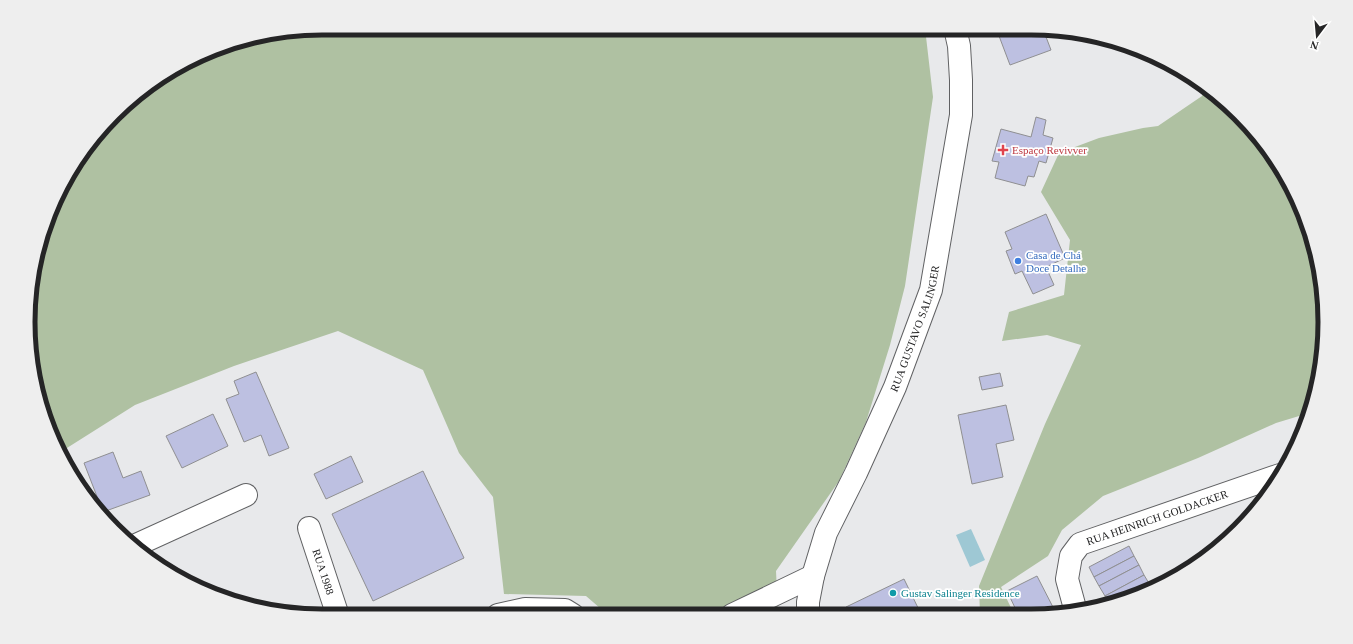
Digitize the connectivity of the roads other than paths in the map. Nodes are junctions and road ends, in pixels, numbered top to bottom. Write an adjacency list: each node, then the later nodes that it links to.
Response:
1 (957, 35): 6 (street, RUA GUSTAVO SALINGER)
2 (1272, 478): 7 (street, RUA HEINRICH GOLDACKER)
3 (246, 495): 5 (street)
4 (309, 528): 8 (street, RUA 1988)
5 (139, 544)
6 (813, 576): 9 (street); 10 (street, RUA GUSTAVO SALINGER)
7 (1074, 606)
8 (336, 609)
9 (744, 609)
10 (808, 609)

